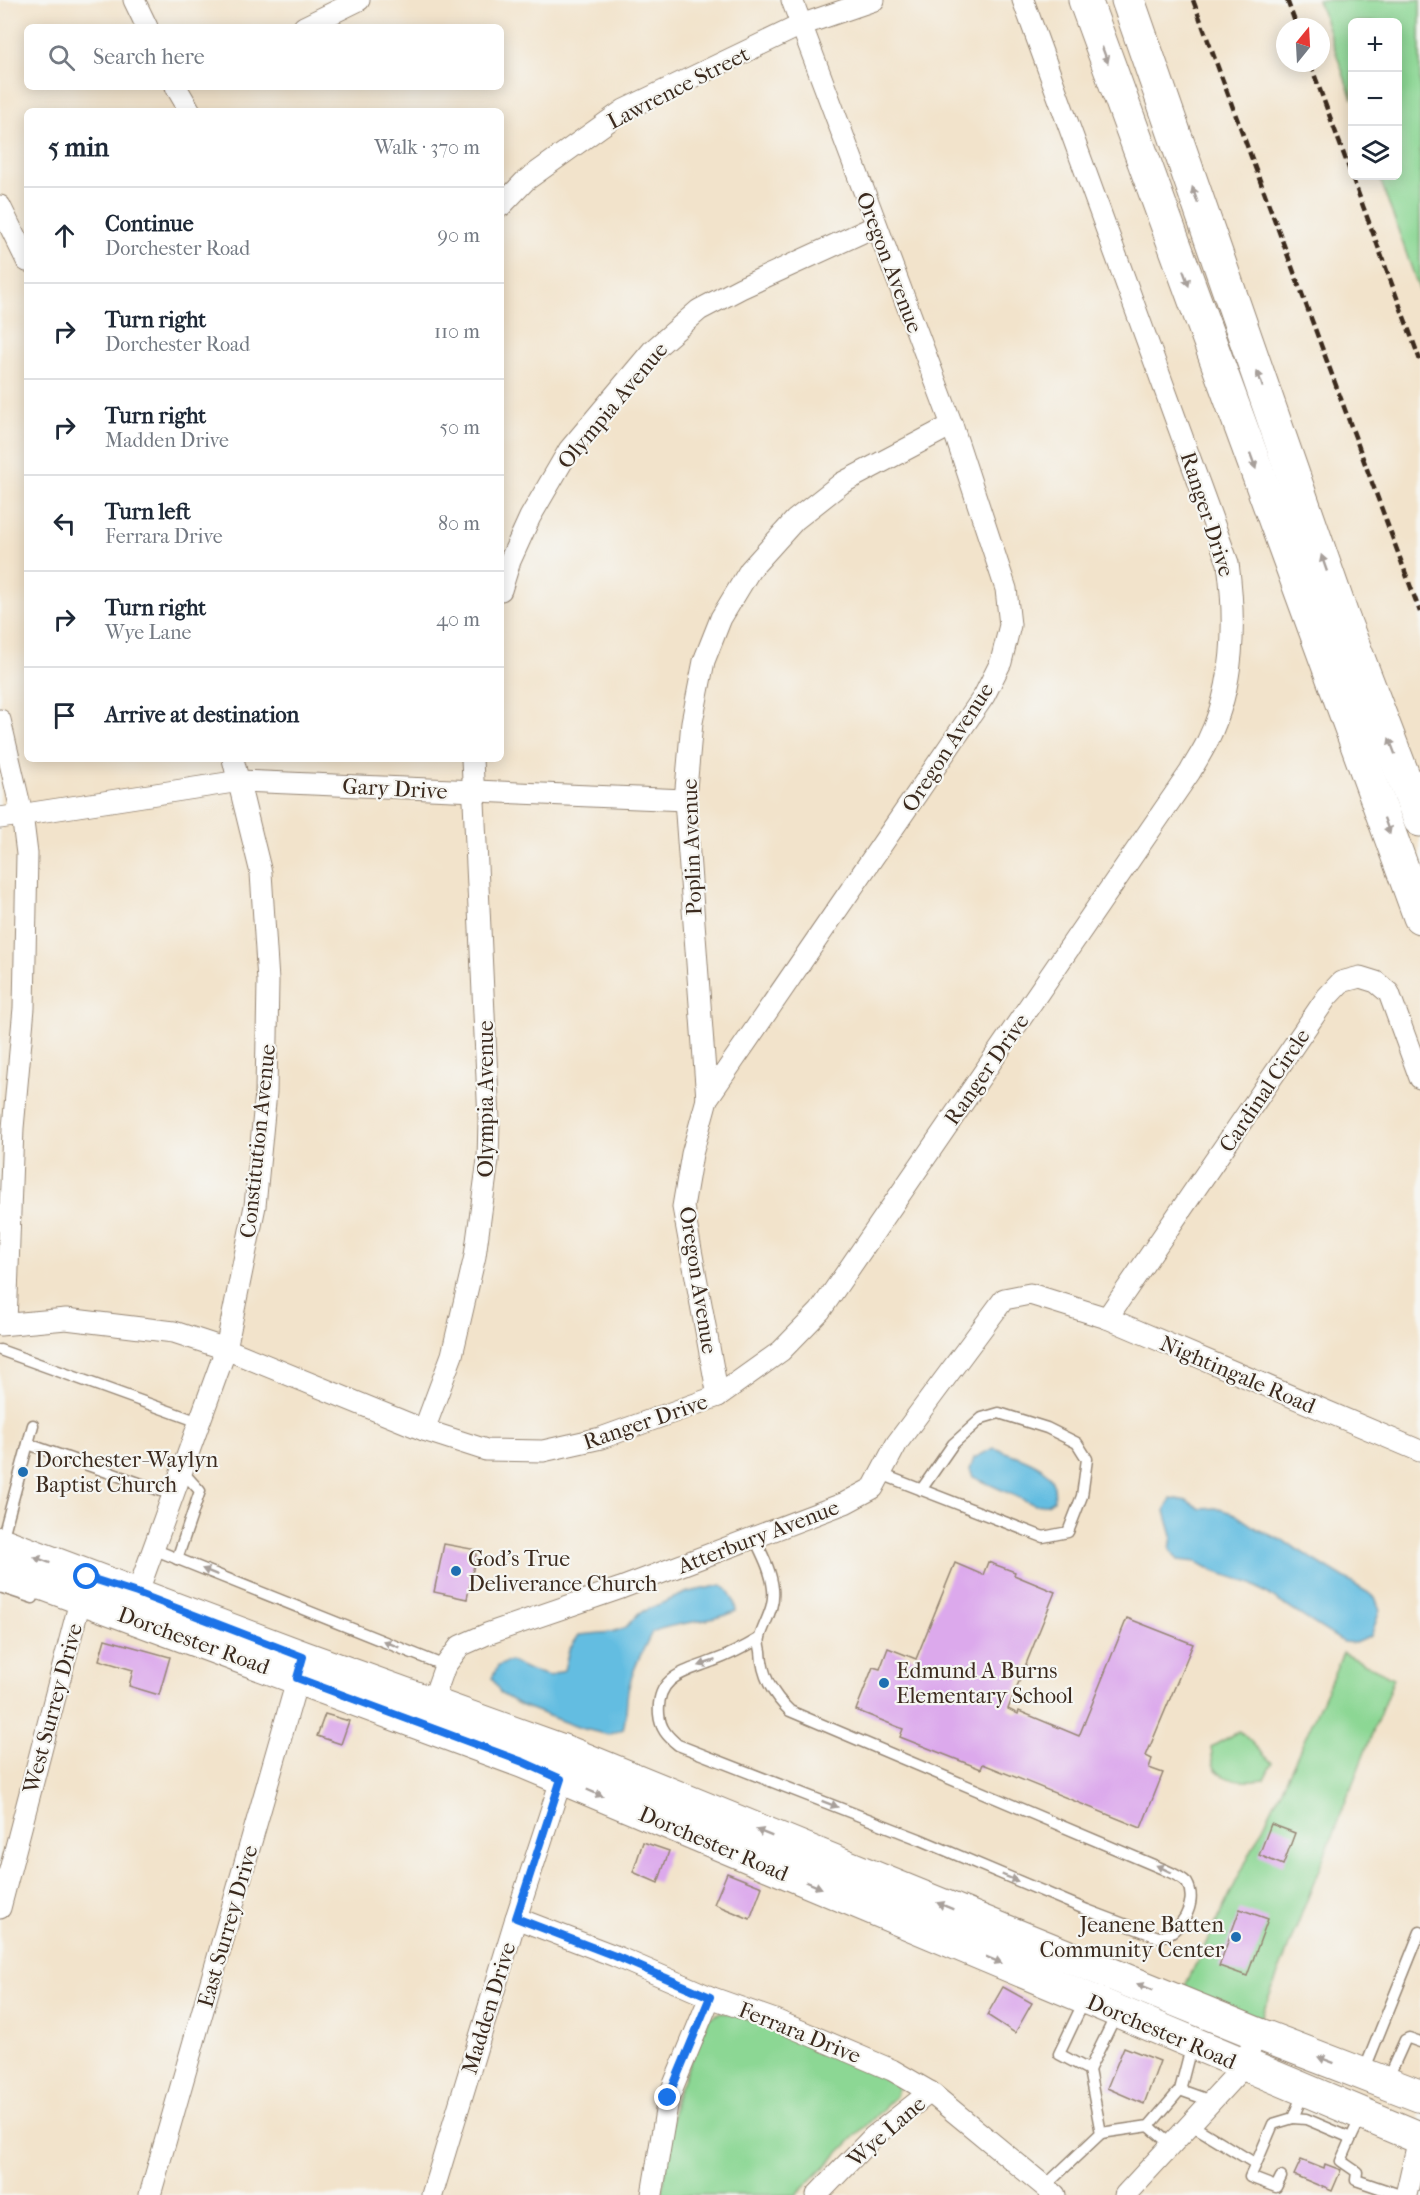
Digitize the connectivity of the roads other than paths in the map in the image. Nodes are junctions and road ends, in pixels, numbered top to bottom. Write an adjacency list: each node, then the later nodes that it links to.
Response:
1 (134, 0): 8 (street)
2 (359, 0): 9 (street)
3 (792, 0): 10 (street, Oregon Avenue)
4 (874, 0): 10 (street, Lawrence Street)
5 (1023, 0): 38 (street, Ranger Drive)
6 (1085, 0): 29 (highway, one-way to 29)
7 (1128, 0): 28 (highway, one-way to 7)
8 (146, 24)
9 (310, 24)
10 (801, 25): 13 (street, Lawrence Street); 15 (street, Oregon Avenue)
11 (179, 90): 12 (street)
12 (188, 108)
13 (504, 203)
14 (0, 206): 16 (street)
15 (876, 226): 17 (street, Oregon Avenue); 18 (street, Olympia Avenue)
16 (24, 255)
17 (952, 425): 25 (street, Poplin Avenue); 31 (street, Oregon Avenue)
18 (504, 580)
19 (0, 720): 26 (street)
20 (234, 762): 23 (street, Constitution Avenue)
21 (244, 762): 23 (street)
22 (472, 762): 24 (street, Olympia Avenue)
23 (240, 781): 24 (street, Gary Drive); 26 (street, Gary Drive); 36 (street, Constitution Avenue)
24 (474, 792): 25 (street, Gary Drive); 41 (street, Olympia Avenue)
25 (685, 800): 31 (street, Poplin Avenue)
26 (22, 814): 27 (street, Gary Drive); 32 (street)
27 (0, 818)
28 (1420, 820)
29 (1420, 917)
30 (1420, 1078): 34 (street, Cardinal Circle)
31 (707, 1100): 38 (street, Oregon Avenue)
32 (7, 1127): 35 (street)
33 (1053, 1303): 34 (street, Nightingale Road); 45 (street, Atterbury Avenue)
34 (1107, 1318): 43 (street, Nightingale Road)
35 (3, 1324): 36 (street, Ranger Drive)
36 (226, 1349): 39 (street, Constitution Avenue); 41 (street, Ranger Drive)
37 (0, 1350): 39 (lane)
38 (718, 1396): 41 (street, Ranger Drive)
39 (199, 1422): 44 (street, Constitution Avenue)
40 (33, 1425): 42 (lane)
41 (424, 1430)
42 (28, 1444): 47 (lane); 49 (lane)
43 (1420, 1451)
44 (182, 1471): 47 (street, Constitution Avenue); 51 (lane)
45 (881, 1474): 46 (lane); 48 (street, Atterbury Avenue)
46 (921, 1490): 46 (lane)
47 (173, 1495): 50 (street, Constitution Avenue)
48 (754, 1537): 57 (lane); 58 (street, Atterbury Avenue)
49 (0, 1543): 54 (main road, Dorchester Road, one-way to 49)
50 (153, 1550): 51 (lane); 56 (street, Constitution Avenue)
51 (177, 1559): 58 (lane, one-way to 51)
52 (0, 1568): 54 (main road, Dorchester Road)
53 (0, 1587): 55 (lane)
54 (84, 1588): 56 (main road, Dorchester Road); 62 (street, West Surrey Drive)
55 (33, 1598)
56 (133, 1605): 59 (main road, Dorchester Road)
57 (760, 1638): 57 (lane, one-way to 57)
58 (445, 1666): 60 (street, Atterbury Avenue)
59 (300, 1668): 60 (main road, Dorchester Road); 90 (street, East Surrey Drive)
60 (428, 1714): 61 (main road, Dorchester Road)
61 (566, 1766): 63 (street, Madden Drive); 66 (main road, Dorchester Road, one-way to 66); 68 (main road, Dorchester Road, one-way to 61)
62 (0, 1908)
63 (516, 1918): 65 (street, Ferrara Drive); 91 (street, Madden Drive)
64 (1420, 1932): 73 (lane)
65 (710, 1997): 75 (street, Ferrara Drive); 92 (street)
66 (1085, 1999): 67 (main road, Dorchester Road); 72 (lane)
67 (1117, 2012): 71 (main road, Dorchester Road); 72 (lane)
68 (1256, 2032): 71 (street); 73 (main road, Dorchester Road, one-way to 68)
69 (1420, 2042): 73 (lane)
70 (1188, 2059): 74 (lane)
71 (1244, 2066): 77 (street); 78 (main road, Dorchester Road)
72 (1089, 2070): 82 (lane)
73 (1374, 2078): 76 (main road, Dorchester Road)
74 (1180, 2090): 77 (lane); 80 (lane)
75 (930, 2092): 89 (street, Ferrara Drive); 93 (street, Wye Lane)
76 (1420, 2096)
77 (1211, 2101): 79 (street)
78 (1302, 2113): 81 (main road, Dorchester Road); 87 (lane)
79 (1190, 2124): 84 (street); 87 (lane)
80 (1149, 2126): 82 (lane); 84 (lane)
81 (1357, 2126): 83 (main road, Dorchester Road); 86 (lane)
82 (1101, 2133): 89 (lane)
83 (1420, 2137): 96 (street)
84 (1171, 2145): 94 (street)
85 (1329, 2155): 86 (lane)
86 (1341, 2161): 95 (lane)
87 (1256, 2164): 88 (lane)
88 (1281, 2176)
89 (1050, 2191)
90 (150, 2195)
91 (432, 2195)
92 (652, 2195)
93 (817, 2195)
94 (1125, 2195)
95 (1400, 2195)
96 (1406, 2195)

